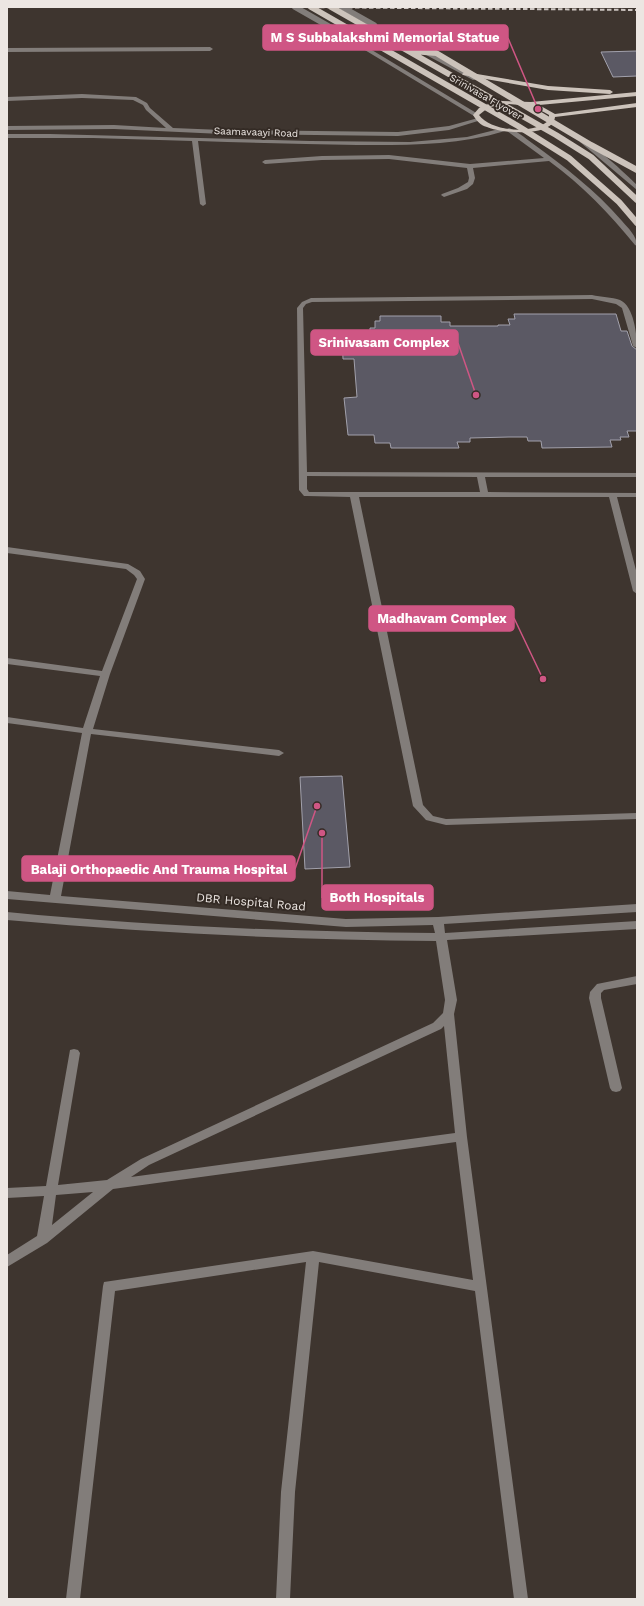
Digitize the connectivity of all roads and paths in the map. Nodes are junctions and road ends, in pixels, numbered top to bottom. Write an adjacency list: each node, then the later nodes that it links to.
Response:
1 (295, 7): 14 (street, bridge)
2 (311, 7): 29 (main road, Srinivasa Flyover, bridge)
3 (331, 7): 7 (main road, Srinivasa Flyover, bridge)
4 (342, 7): 8 (street, bridge)
5 (210, 49): 6 (street)
6 (7, 50)
7 (409, 51): 24 (main road, bridge); 27 (main road, Srinivasa Flyover, bridge)
8 (465, 74): 9 (main road); 11 (street)
9 (637, 94): 12 (main road)
10 (7, 99): 17 (street)
11 (519, 103): 12 (main road); 14 (main road)
12 (531, 104): 15 (main road)
13 (637, 106): 15 (main road)
14 (477, 118): 17 (street, Saamavaayi Road); 18 (main road)
15 (552, 118): 18 (main road); 25 (street)
16 (7, 128): 17 (street, Saamavaayi Road)
17 (172, 130)
18 (506, 130): 20 (street, Saamavaayi Road); 21 (street)
19 (7, 136): 20 (street, Saamavaayi Road)
20 (195, 139): 28 (street)
21 (550, 159): 23 (street); 30 (street)
22 (265, 162): 23 (street)
23 (470, 166): 26 (street)
24 (637, 170)
25 (637, 188)
26 (444, 195)
27 (637, 200)
28 (203, 204)
29 (637, 223): 30 (street)
30 (623, 226): 32 (street)
31 (637, 233): 32 (street)
32 (630, 234): 33 (street)
33 (637, 244)
34 (637, 346): 35 (street)
35 (303, 474): 36 (street); 38 (street)
36 (480, 474): 37 (street); 39 (street)
37 (637, 475)
38 (354, 494): 39 (street); 49 (street)
39 (485, 495): 40 (street)
40 (612, 495): 41 (street); 43 (street)
41 (637, 495)
42 (7, 550): 45 (street)
43 (637, 591)
44 (7, 661): 45 (street)
45 (105, 674): 47 (street)
46 (7, 720): 47 (street)
47 (87, 731): 48 (street); 51 (street)
48 (279, 753)
49 (637, 816)
50 (7, 895): 51 (street, DBR Hospital Road)
51 (55, 899): 54 (street, DBR Hospital Road)
52 (637, 908): 54 (street, DBR Hospital Road)
53 (7, 916): 56 (street)
54 (438, 921): 56 (street)
55 (637, 925): 56 (street)
56 (441, 937): 58 (street)
57 (637, 980): 60 (street)
58 (448, 1014): 61 (street); 62 (street)
59 (74, 1053): 63 (street)
60 (616, 1088)
61 (461, 1137): 62 (street); 68 (street)
62 (110, 1185): 63 (street); 65 (street)
63 (52, 1191): 64 (street); 65 (street)
64 (7, 1193)
65 (43, 1239): 67 (street)
66 (313, 1256): 68 (street); 69 (street); 70 (street)
67 (7, 1262)
68 (480, 1286): 71 (street)
69 (73, 1599)
70 (283, 1599)
71 (521, 1599)

